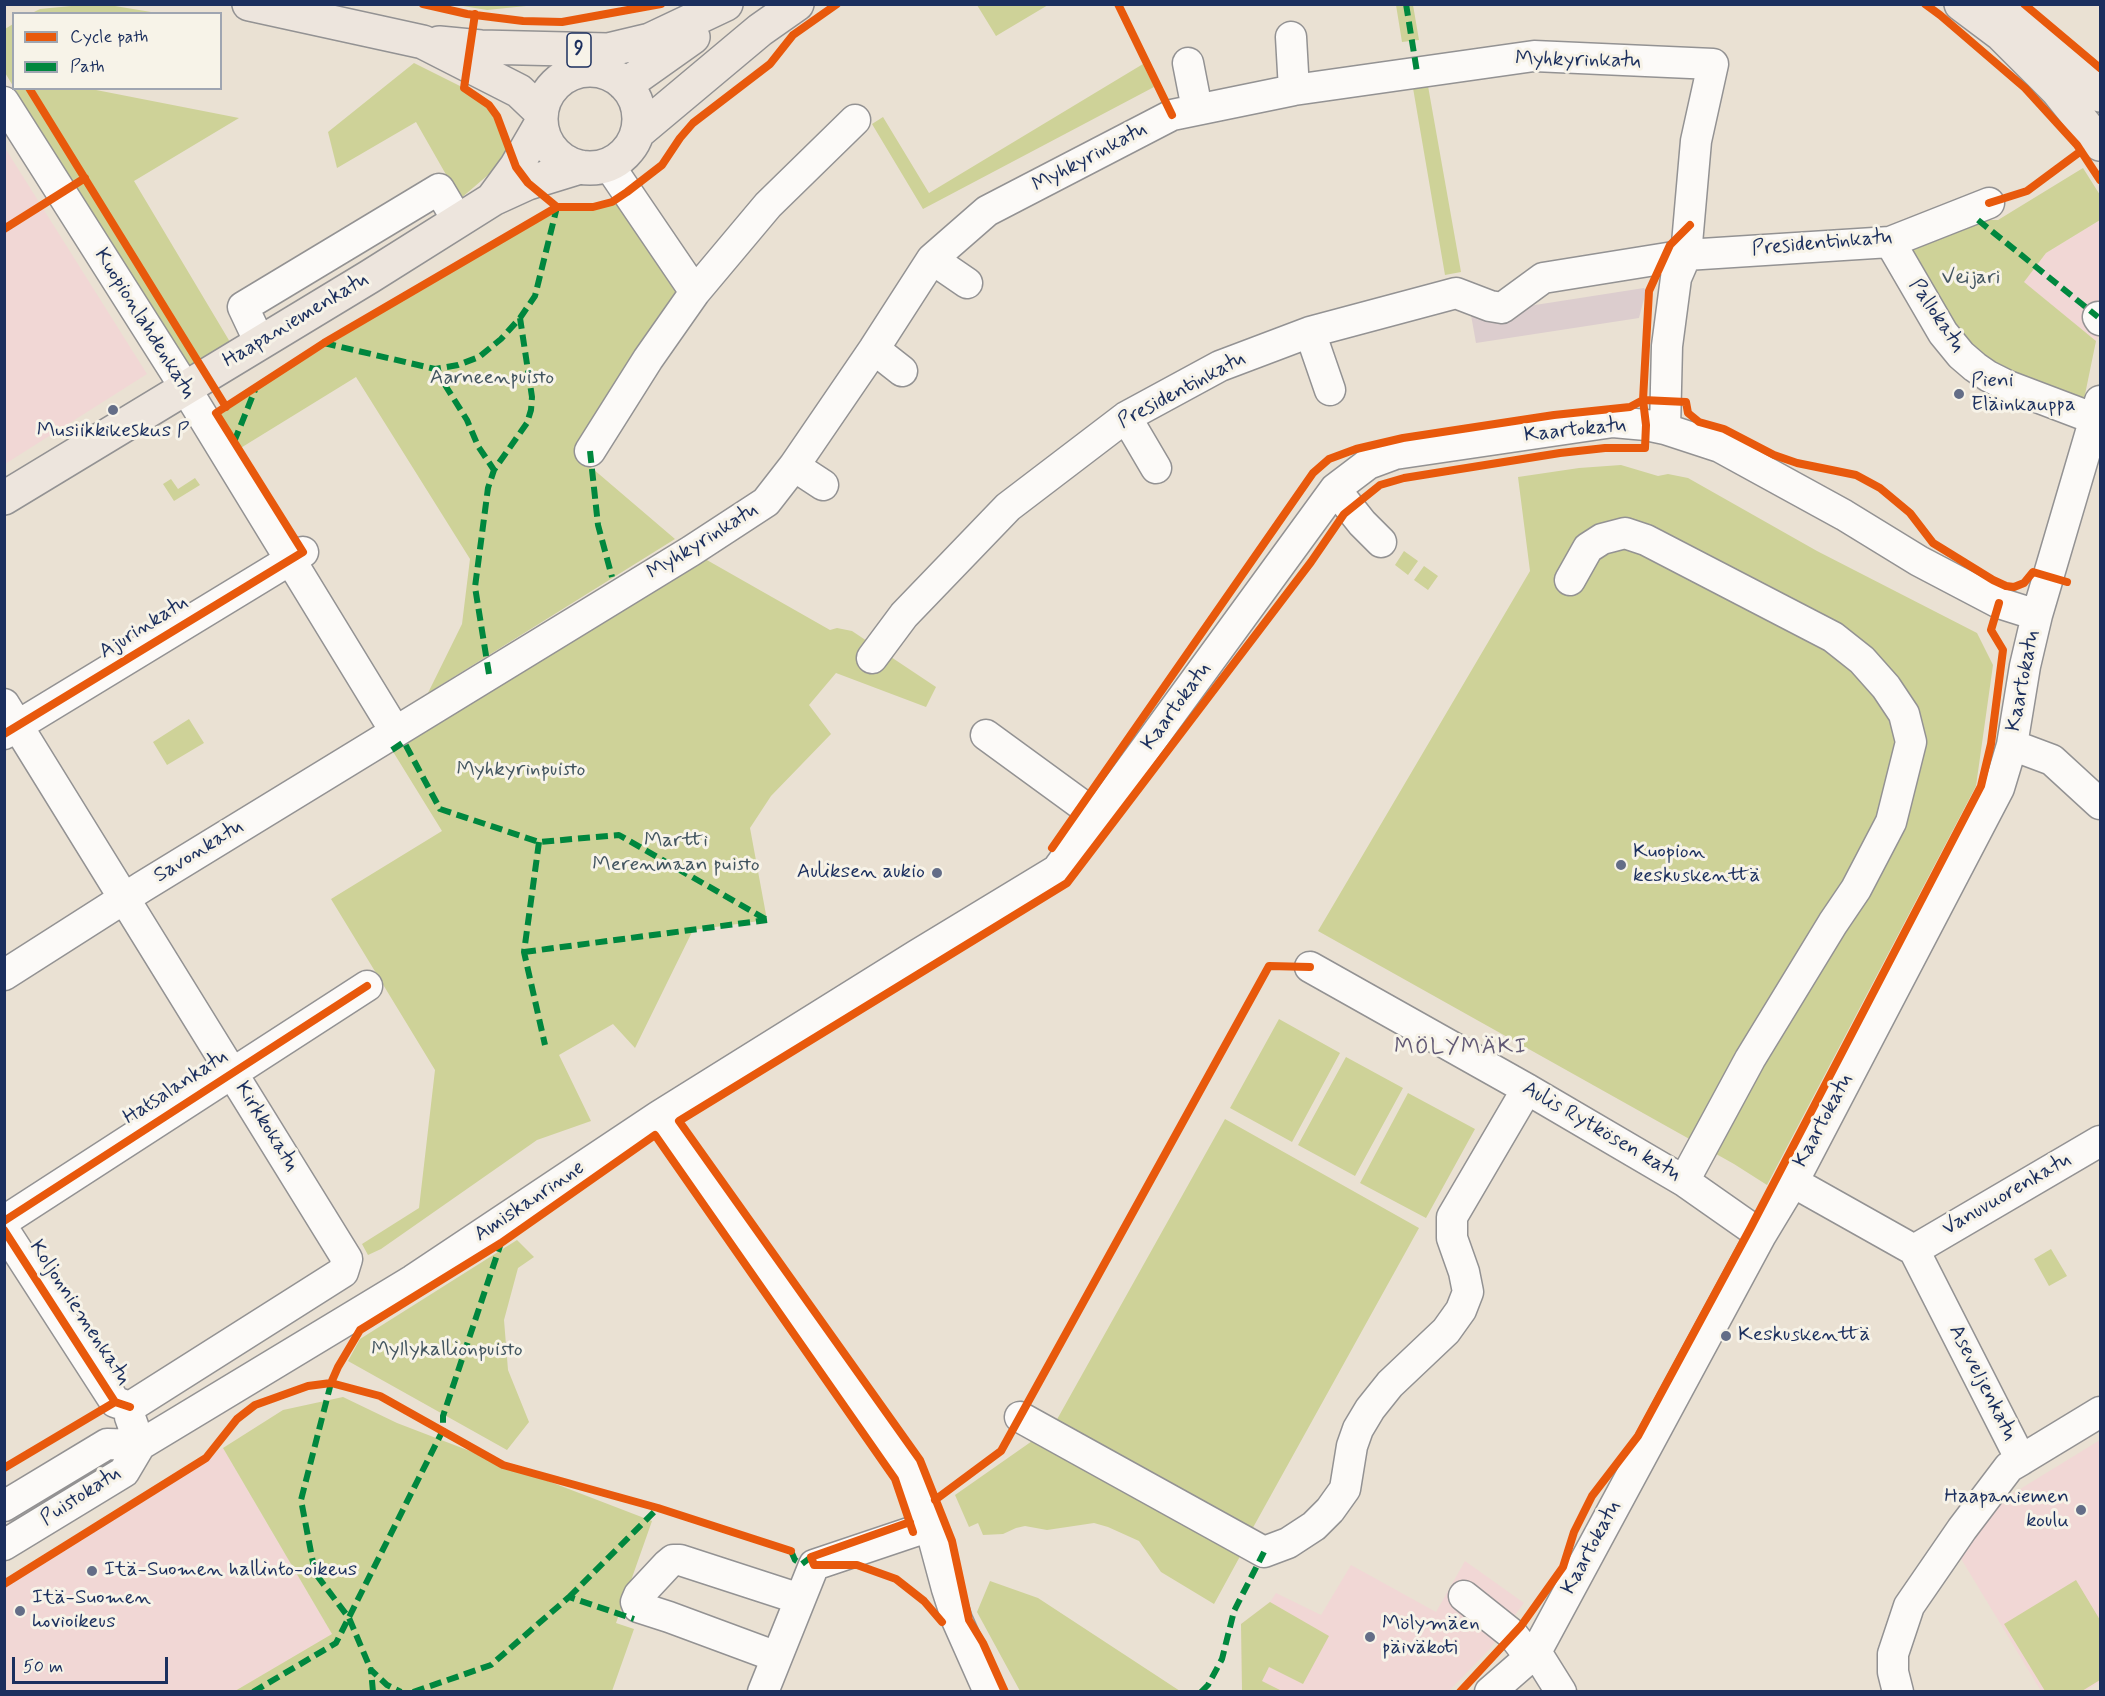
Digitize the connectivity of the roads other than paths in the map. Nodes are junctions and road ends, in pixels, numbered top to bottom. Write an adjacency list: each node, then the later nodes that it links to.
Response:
1 (249, 4): 8 (main road, 9)
2 (726, 4): 9 (main road, 9)
3 (739, 4): 12 (main road)
4 (797, 4): 19 (main road)
5 (1961, 4): 20 (main road)
6 (1998, 4): 14 (main road)
7 (1291, 37): 13 (street)
8 (423, 42): 9 (main road, 9); 17 (main road, 9)
9 (481, 47): 11 (main road, 9)
10 (1188, 63): 16 (street)
11 (561, 79): 12 (main road, 9); 17 (main road, 9)
12 (624, 84): 19 (main road)
13 (1294, 90): 16 (street, Myhkyrinkatu); 25 (street, Myhkyrinkatu)
14 (2100, 95)
15 (4, 102): 32 (street, Kuopionlahdenkatu)
16 (1197, 109): 26 (street, Myhkyrinkatu)
17 (541, 118): 21 (main road, 9); 22 (main road, Haapaniemenkatu)
18 (855, 120): 28 (street)
19 (637, 133): 21 (main road)
20 (2100, 144)
21 (594, 166): 22 (main road, Haapaniemenkatu); 28 (street)
22 (493, 199): 32 (main road, Haapaniemenkatu)
23 (1989, 203): 24 (street, Presidentinkatu)
24 (1890, 242): 25 (street, Presidentinkatu); 34 (street, Pallokatu)
25 (1686, 255): 29 (street, Presidentinkatu); 36 (street)
26 (932, 259): 27 (street); 30 (street, Myhkyrinkatu)
27 (967, 283)
28 (695, 292): 37 (street)
29 (1310, 332): 33 (street); 35 (street, Presidentinkatu)
30 (874, 349): 31 (street); 38 (street, Myhkyrinkatu)
31 (902, 371)
32 (186, 389): 42 (main road, Haapaniemenkatu); 44 (street, Kuopionlahdenkatu)
33 (1330, 390)
34 (2099, 411): 46 (street)
35 (1126, 417): 39 (street); 47 (street, Presidentinkatu)
36 (1665, 429): 41 (street, Kaartokatu); 46 (street, Kaartokatu)
37 (590, 451)
38 (794, 466): 40 (street); 49 (street, Myhkyrinkatu)
39 (1156, 468)
40 (823, 485)
41 (1339, 485): 43 (street); 53 (street, Kaartokatu)
42 (4, 498)
43 (1384, 537)
44 (296, 556): 48 (street, Ajurinkatu); 49 (street, Kuopionlahdenkatu)
45 (1570, 580): 62 (street)
46 (2037, 615): 51 (street, Kaartokatu)
47 (872, 658)
48 (9, 721): 54 (street, Kirkkokatu)
49 (395, 731): 54 (street, Savonkatu)
50 (986, 735): 53 (street)
51 (2012, 745): 52 (street); 63 (street, Kaartokatu)
52 (2100, 804)
53 (1090, 827): 60 (street, Amiskanrinne)
54 (124, 898): 56 (street, Savonkatu); 58 (street, Kirkkokatu)
55 (1310, 968): 59 (street, Aulis Rytkösen katu)
56 (4, 975)
57 (367, 986): 58 (street, Hatsalankatu)
58 (232, 1073): 64 (street, Hatsalankatu); 68 (street, Kirkkokatu)
59 (1527, 1089): 62 (street, Aulis Rytkösen katu); 70 (street)
60 (658, 1116): 71 (street, Amiskanrinne); 74 (street)
61 (2100, 1141): 67 (street, Vanuvuorenkatu)
62 (1684, 1181): 66 (street, Aulis Rytkösen katu)
63 (1792, 1182): 66 (street, Kaartokatu); 67 (street)
64 (4, 1221)
65 (4, 1230): 68 (street, Koljonniemenkatu)
66 (1761, 1235): 78 (street, Kaartokatu)
67 (1914, 1250): 72 (street, Aseveljenkatu)
68 (130, 1407): 71 (street)
69 (2100, 1412): 72 (street)
70 (1020, 1417)
71 (140, 1445): 73 (street, Puistokatu); 75 (street, Puistokatu)
72 (2021, 1460): 84 (street, Aseveljenkatu)
73 (4, 1506)
74 (930, 1526): 77 (street); 81 (street)
75 (4, 1545)
76 (1464, 1596): 78 (street)
77 (800, 1599): 79 (street); 79 (street)
78 (1533, 1654): 82 (street, Kaartokatu); 83 (street)
79 (777, 1656): 80 (street)
80 (763, 1692)
81 (989, 1692)
82 (1490, 1692)
83 (1561, 1692)
84 (1898, 1692)

